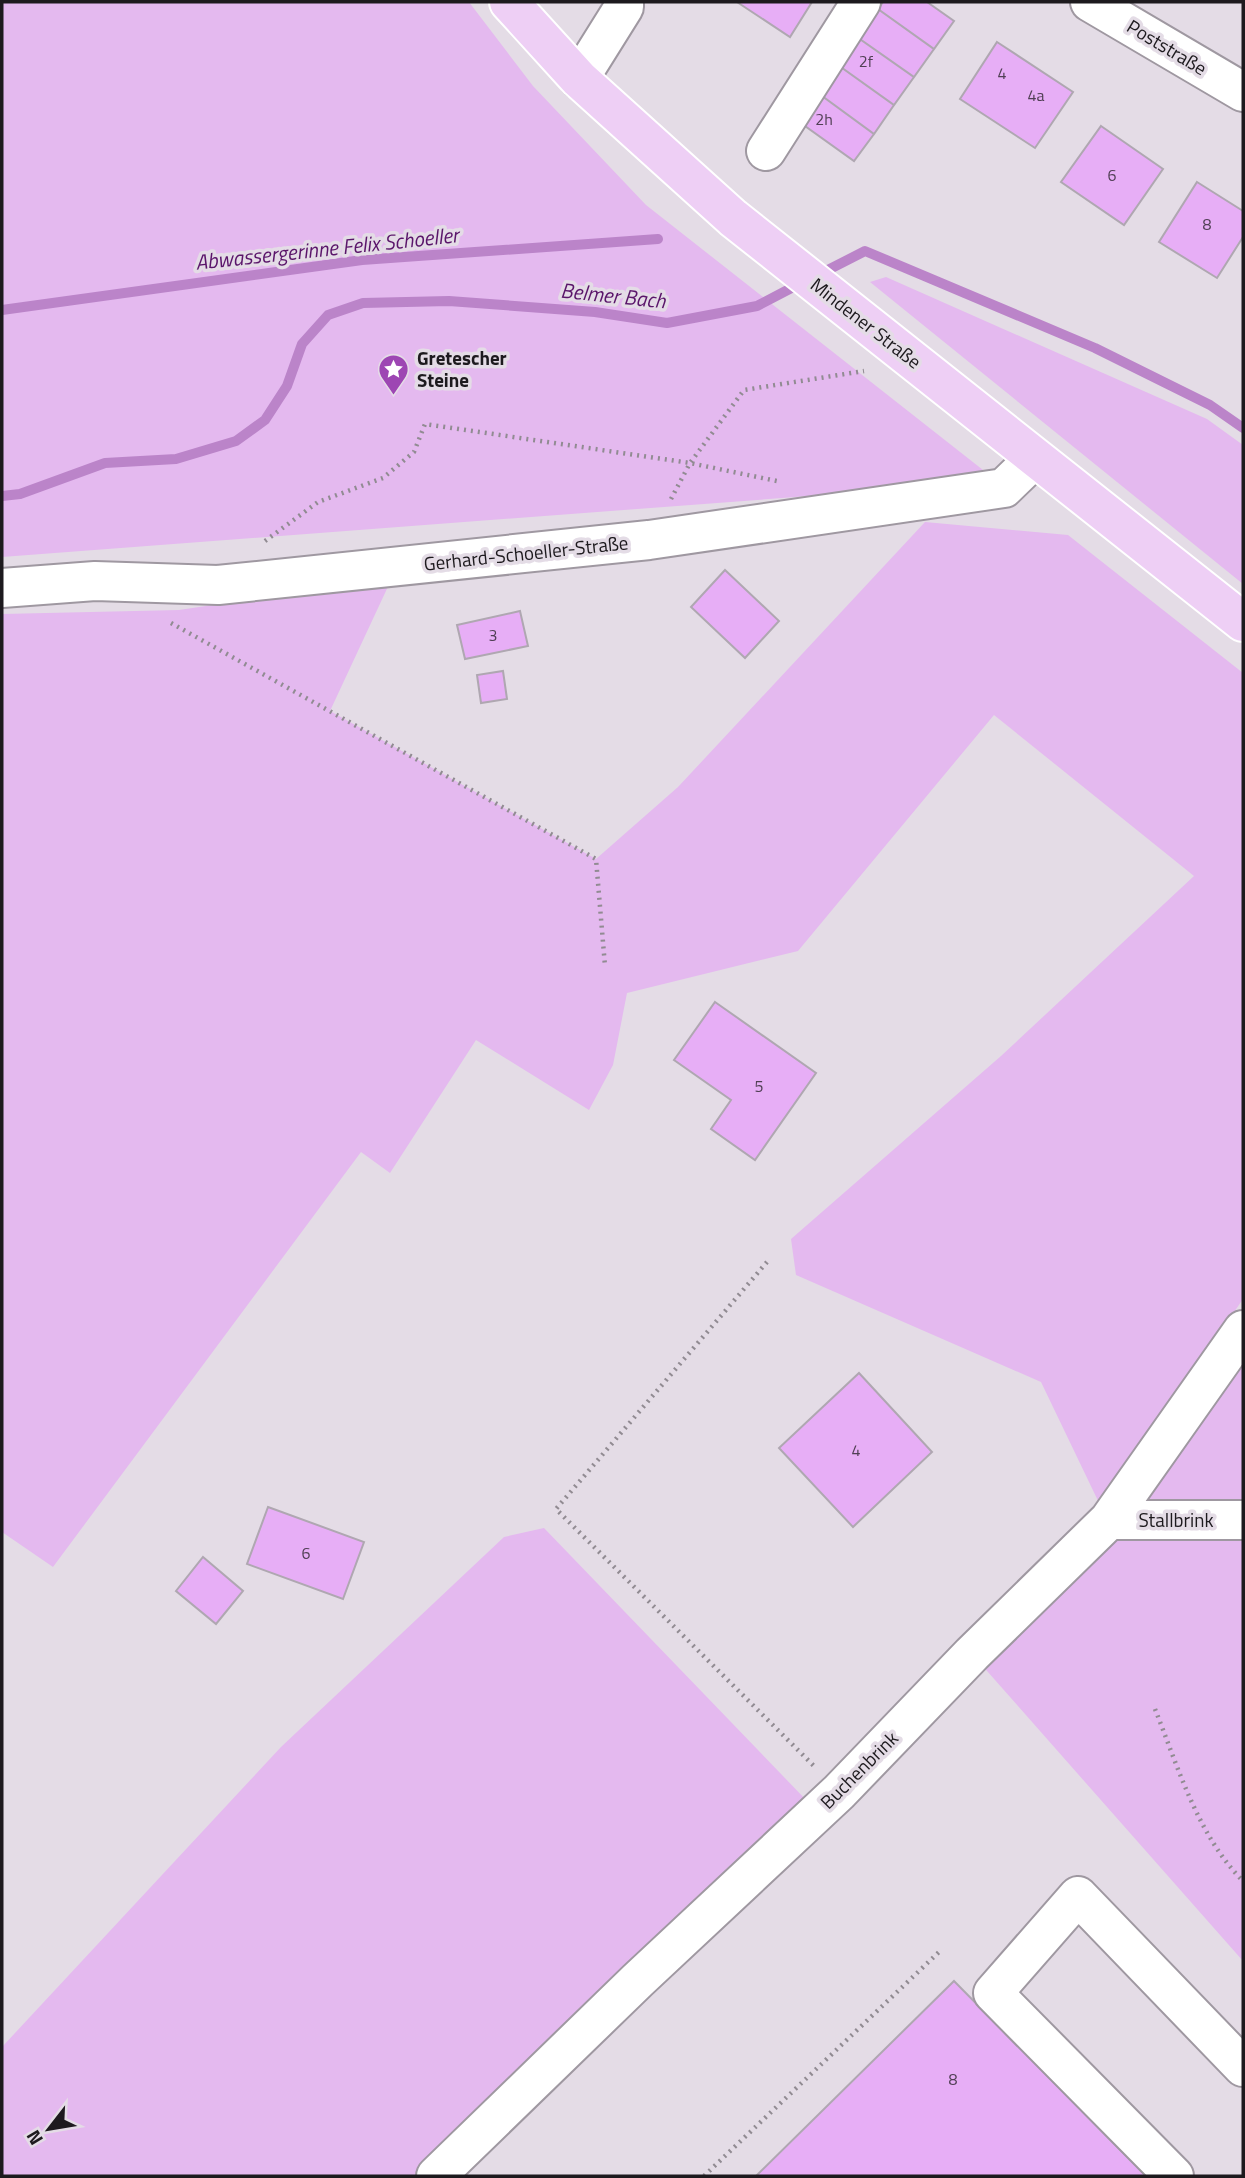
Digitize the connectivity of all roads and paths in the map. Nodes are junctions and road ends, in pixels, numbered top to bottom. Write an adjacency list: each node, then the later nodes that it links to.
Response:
1 (509, 2): 5 (main road, Mindener Straße)
2 (624, 2): 5 (street)
3 (861, 2): 7 (street)
4 (1090, 2): 6 (street, Poststraße)
5 (579, 79): 8 (main road, Mindener Straße)
6 (1243, 92)
7 (766, 151)
8 (916, 363): 9 (main road, Mindener Straße); 10 (path)
9 (1035, 458): 12 (street, Gerhard-Schoeller-Straße); 16 (main road, Mindener Straße)
10 (690, 463): 11 (path); 12 (path); 13 (path)
11 (786, 482)
12 (649, 540): 14 (street, Gerhard-Schoeller-Straße)
13 (263, 542)
14 (2, 588)
15 (166, 620): 17 (path)
16 (1243, 622)
17 (605, 967)
18 (767, 1262): 23 (path)
19 (1243, 1330): 20 (street, Buchenbrink)
20 (1109, 1520): 21 (street, Stallbrink); 23 (street, Buchenbrink)
21 (1243, 1520)
22 (1155, 1709): 24 (path)
23 (839, 1792): 27 (street, Buchenbrink)
24 (1243, 1881)
25 (939, 1952): 28 (path)
26 (1243, 2067): 29 (street)
27 (436, 2176)
28 (704, 2176)
29 (1174, 2176)

